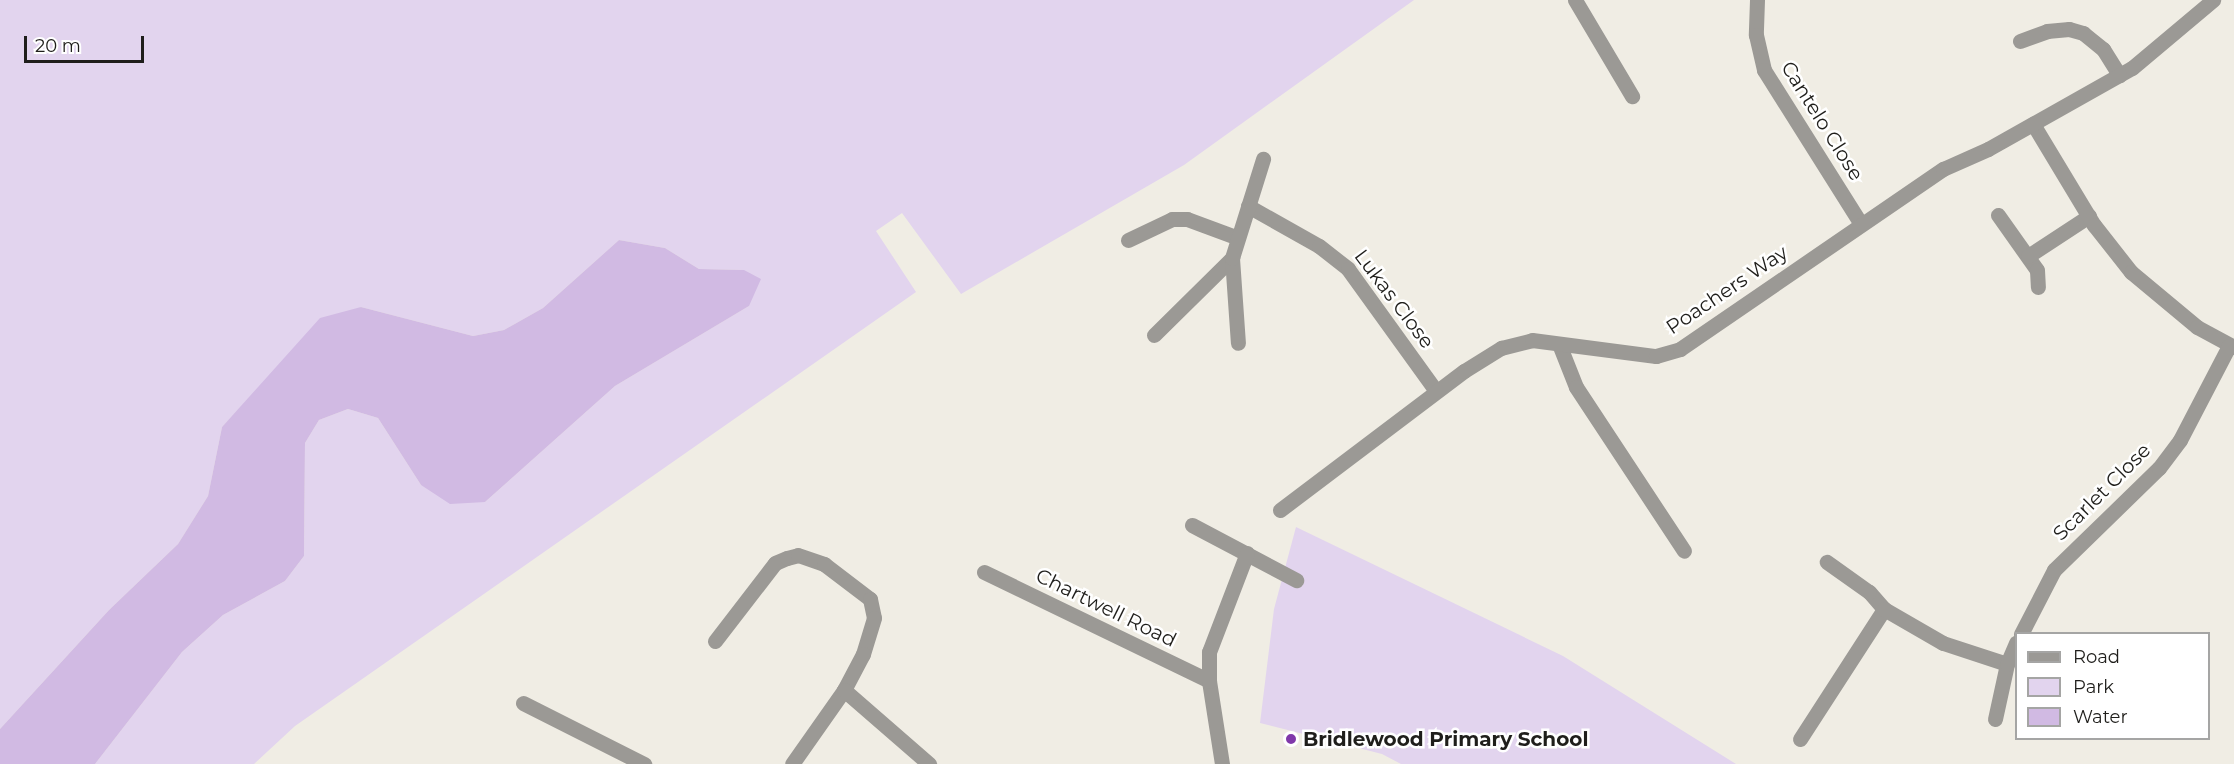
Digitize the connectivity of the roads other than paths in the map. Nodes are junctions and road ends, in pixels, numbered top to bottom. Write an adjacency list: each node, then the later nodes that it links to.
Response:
1 (1575, 0): 6 (street)
2 (1757, 0): 12 (street, Cantelo Close)
3 (2213, 0): 5 (street, Poachers Way)
4 (2020, 41): 5 (street)
5 (2119, 75): 7 (street, Poachers Way)
6 (1632, 96)
7 (2033, 124): 11 (street); 12 (street, Poachers Way)
8 (1263, 159): 9 (street)
9 (1248, 206): 13 (street); 22 (street, Lukas Close)
10 (1998, 214): 15 (street)
11 (2089, 216): 15 (street); 21 (street)
12 (1861, 225): 20 (street, Poachers Way)
13 (1238, 238): 14 (street); 16 (street)
14 (1128, 240)
15 (2028, 256): 17 (street)
16 (1232, 258): 18 (street); 19 (street)
17 (2038, 287)
18 (1154, 335)
19 (1238, 343)
20 (1559, 344): 22 (street, Poachers Way); 25 (street)
21 (2231, 347): 31 (street, Scarlet Close)
22 (1436, 391): 23 (street, Poachers Way)
23 (1280, 510)
24 (1192, 525): 26 (street)
25 (1684, 551)
26 (1247, 553): 29 (street); 35 (street)
27 (1827, 562): 30 (street)
28 (984, 572): 35 (street, Chartwell Road)
29 (1296, 580)
30 (1884, 609): 34 (street); 39 (street)
31 (2022, 632)
32 (715, 641): 36 (street)
33 (2015, 649): 34 (street)
34 (2012, 666): 38 (street)
35 (1209, 681): 43 (street)
36 (844, 690): 40 (street); 42 (street)
37 (524, 703): 41 (street)
38 (1995, 719)
39 (1800, 738)
40 (925, 763)
41 (644, 764)
42 (792, 764)
43 (1222, 764)

